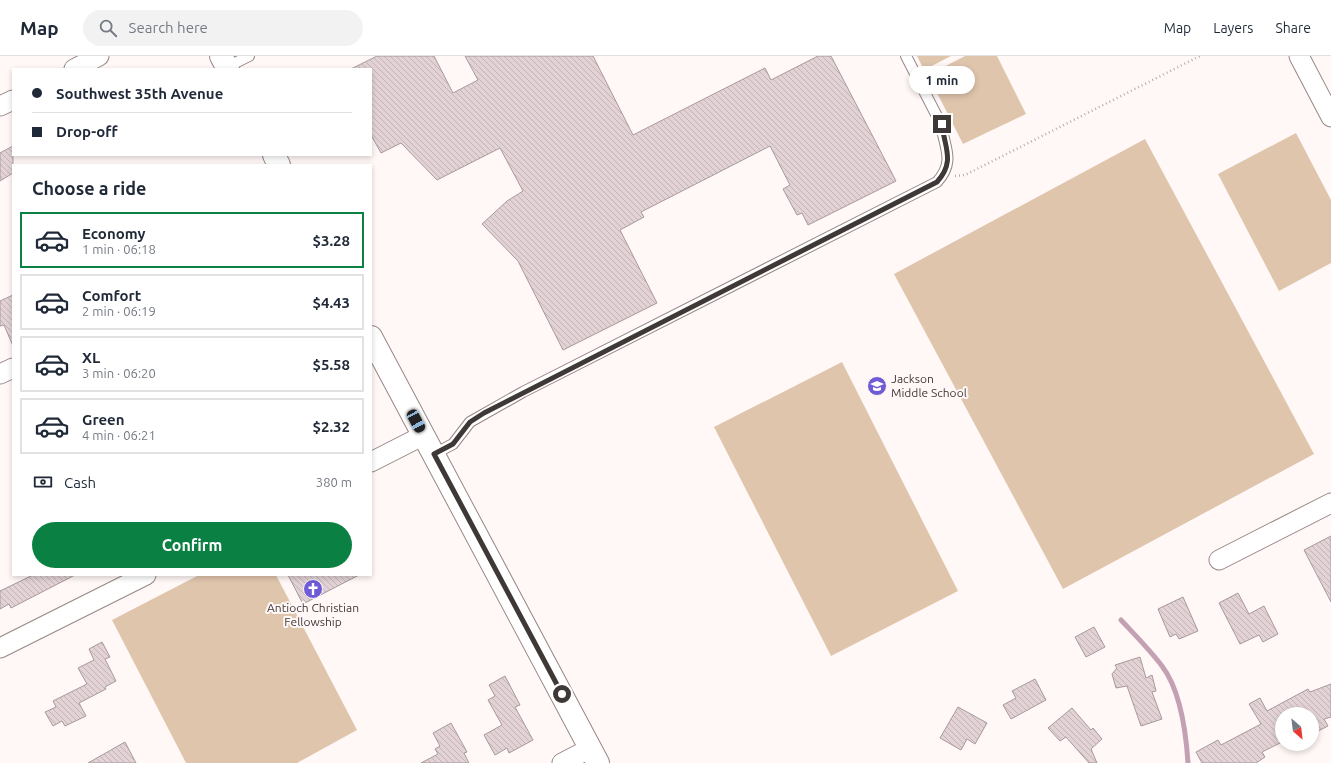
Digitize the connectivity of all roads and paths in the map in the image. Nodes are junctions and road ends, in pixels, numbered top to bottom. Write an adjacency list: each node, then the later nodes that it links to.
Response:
1 (100, 56): 7 (street)
2 (249, 56): 6 (lane)
3 (906, 56): 11 (lane)
4 (1200, 56): 11 (path)
5 (1298, 56): 10 (street)
6 (226, 64)
7 (76, 68)
8 (12, 100): 9 (street)
9 (0, 106)
10 (1331, 117)
11 (943, 176): 15 (lane)
12 (372, 339): 15 (street)
13 (12, 368): 14 (street)
14 (0, 374)
15 (429, 444): 16 (street); 21 (street)
16 (372, 462)
17 (1331, 503): 18 (street)
18 (1219, 560)
19 (144, 576): 20 (street)
20 (0, 648)
21 (594, 756): 22 (street)
22 (562, 763)

